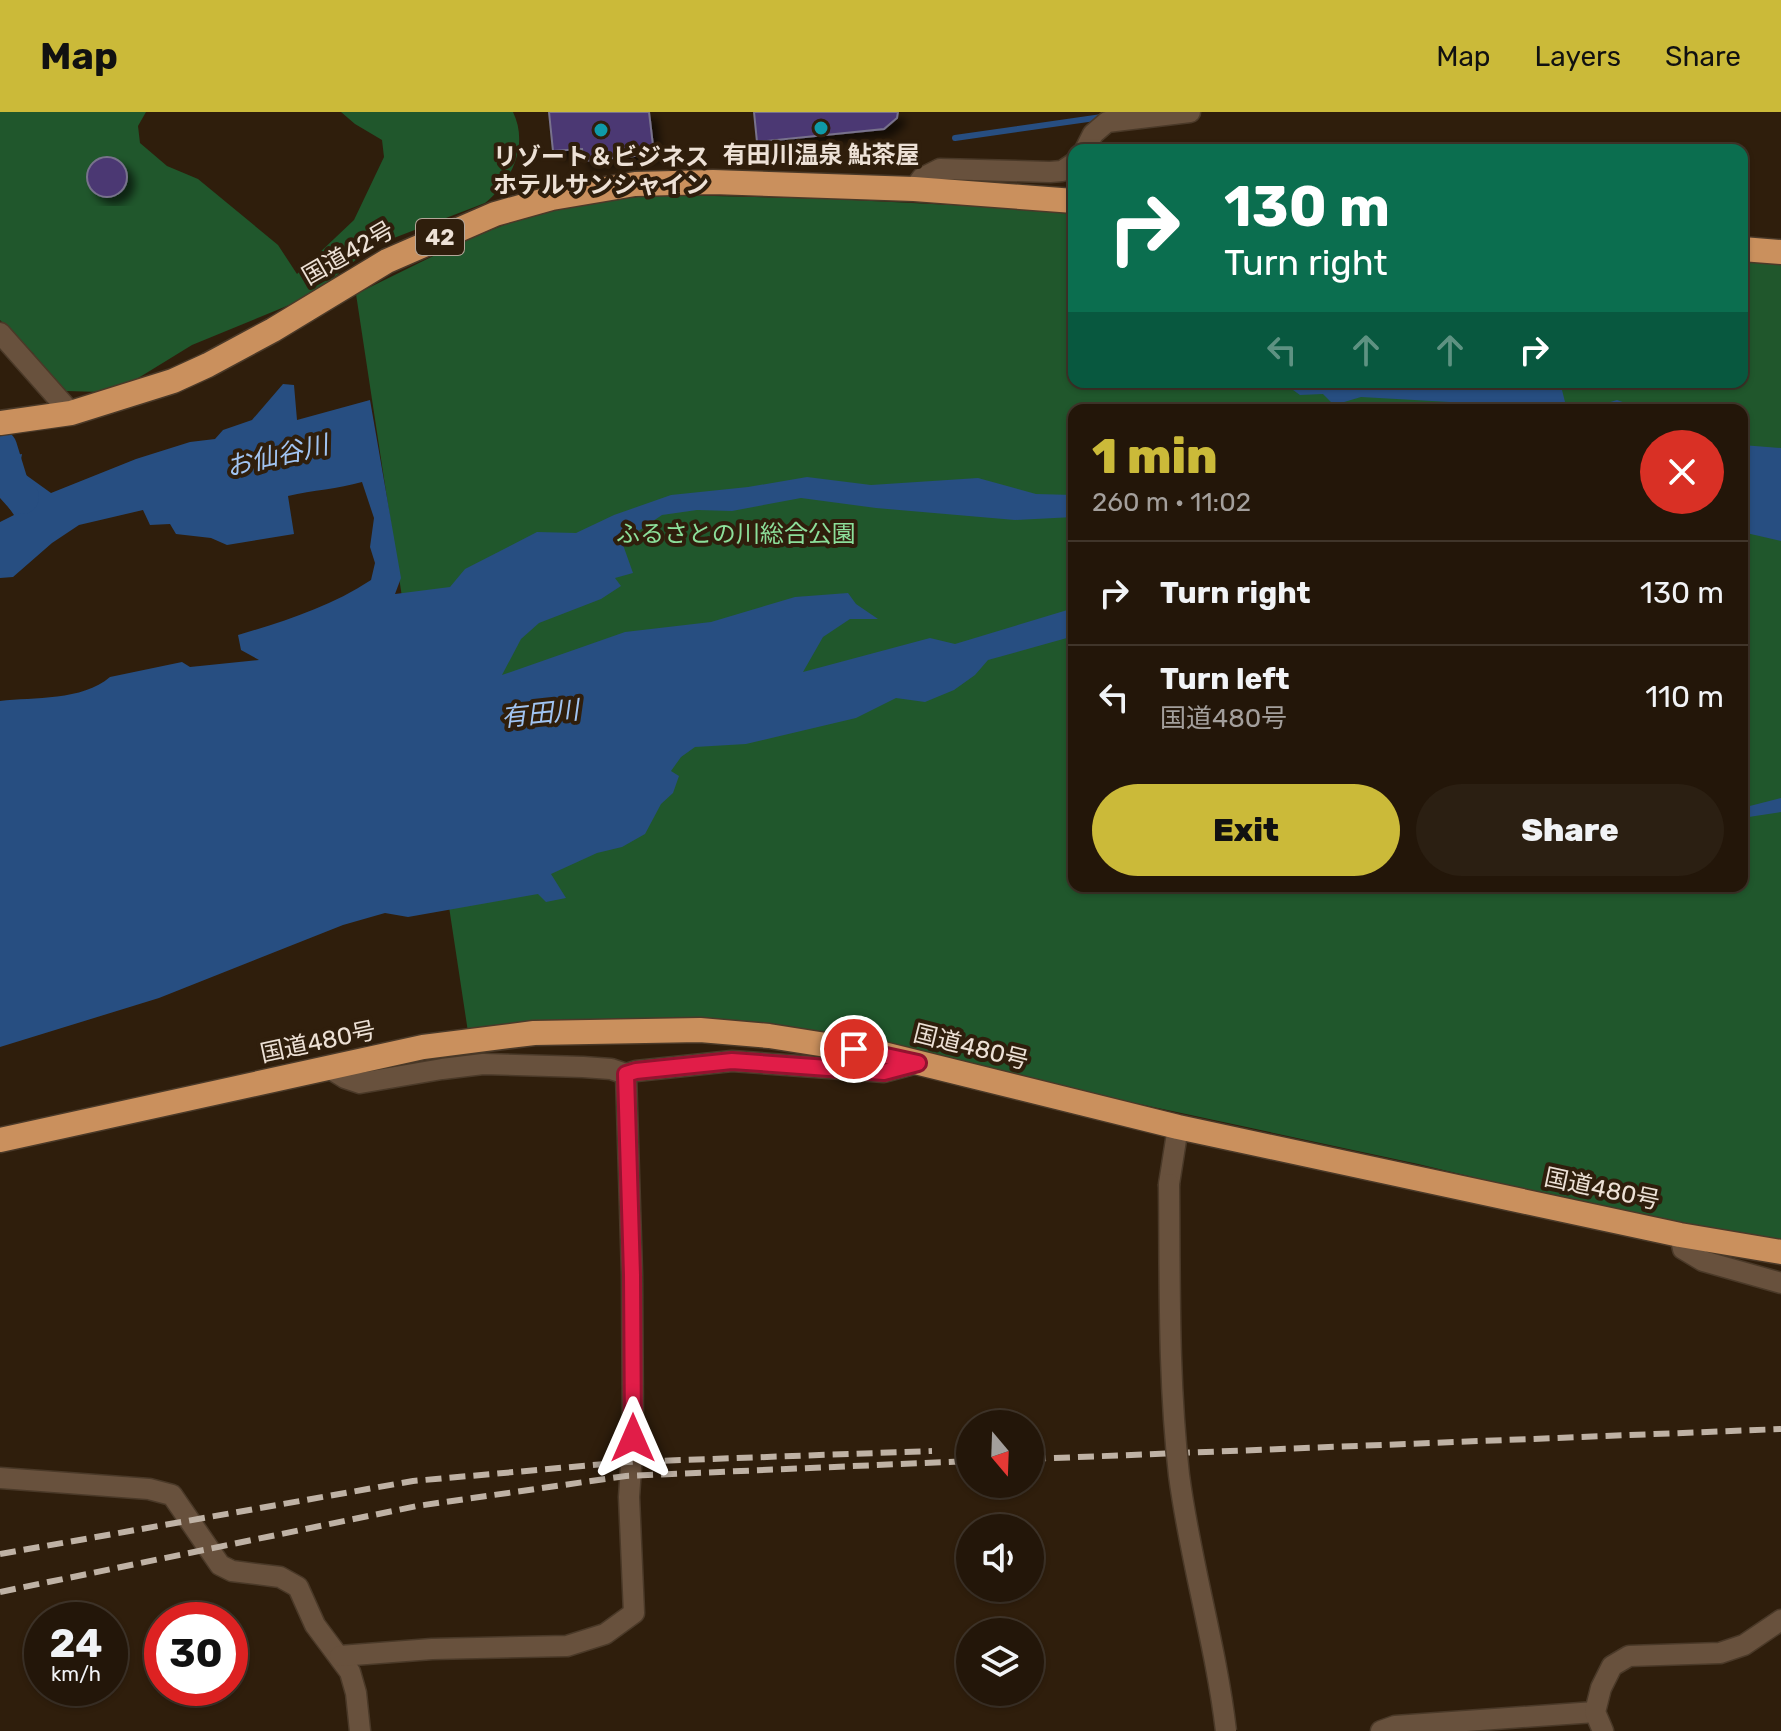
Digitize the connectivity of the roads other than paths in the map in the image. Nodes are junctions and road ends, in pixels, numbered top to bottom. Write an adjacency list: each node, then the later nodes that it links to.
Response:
1 (1190, 112): 2 (street)
2 (1088, 144)
3 (1068, 167): 4 (street)
4 (914, 189): 5 (highway, 国道42号 / 42); 9 (highway, 国道42号 / 42)
5 (1068, 201)
6 (1748, 249): 7 (highway)
7 (1781, 252)
8 (0, 333): 9 (street)
9 (71, 413): 10 (highway, 国道42号 / 42)
10 (0, 423)
11 (918, 1063): 12 (highway, 国道480号); 13 (street); 14 (highway, 国道480号)
12 (329, 1068): 13 (street); 15 (highway, 国道480号)
13 (626, 1074): 21 (street)
14 (1178, 1127): 16 (highway, 国道480号); 24 (street, bridge)
15 (0, 1140)
16 (1680, 1235): 17 (highway, 国道480号); 18 (street)
17 (1781, 1252)
18 (1781, 1283)
19 (0, 1478): 21 (street)
20 (1781, 1620): 22 (street)
21 (340, 1656): 23 (street)
22 (1599, 1722): 25 (street)
23 (360, 1731)
24 (1226, 1731)
25 (1381, 1731)

